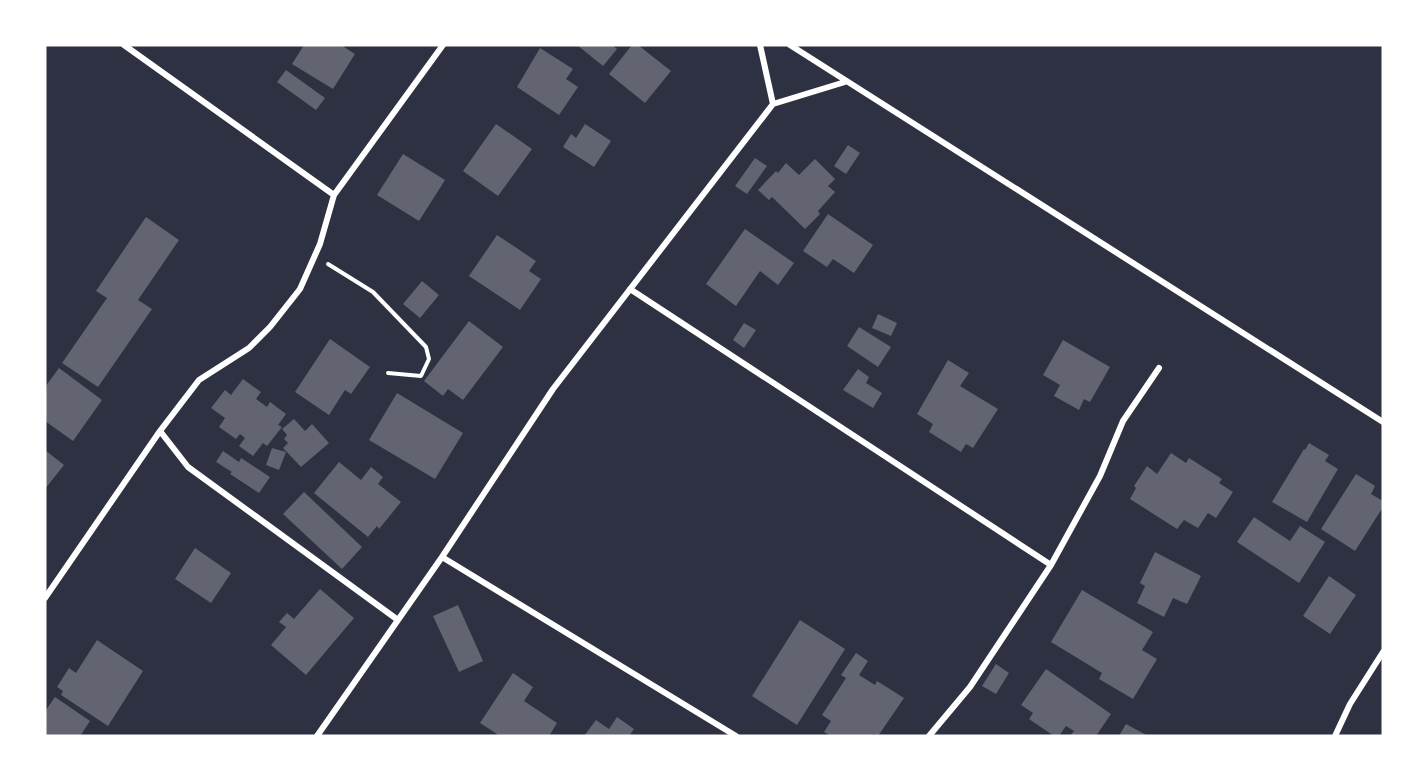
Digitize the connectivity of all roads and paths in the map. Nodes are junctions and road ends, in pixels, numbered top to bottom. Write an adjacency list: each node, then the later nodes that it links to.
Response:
1 (124, 45): 7 (street)
2 (443, 45): 7 (street)
3 (760, 45): 6 (street)
4 (790, 45): 5 (street)
5 (845, 82): 6 (street); 12 (street)
6 (773, 104): 9 (street)
7 (334, 195): 8 (street)
8 (320, 243): 11 (path); 13 (street)
9 (630, 289): 14 (street); 15 (street)
10 (1159, 368): 15 (street)
11 (388, 373)
12 (1383, 422)
13 (160, 430): 16 (street); 17 (street)
14 (442, 557): 17 (street); 20 (street)
15 (1051, 565): 21 (street)
16 (45, 598)
17 (398, 620): 19 (street)
18 (1383, 652): 22 (street)
19 (317, 736)
20 (736, 736)
21 (929, 736)
22 (1335, 736)

